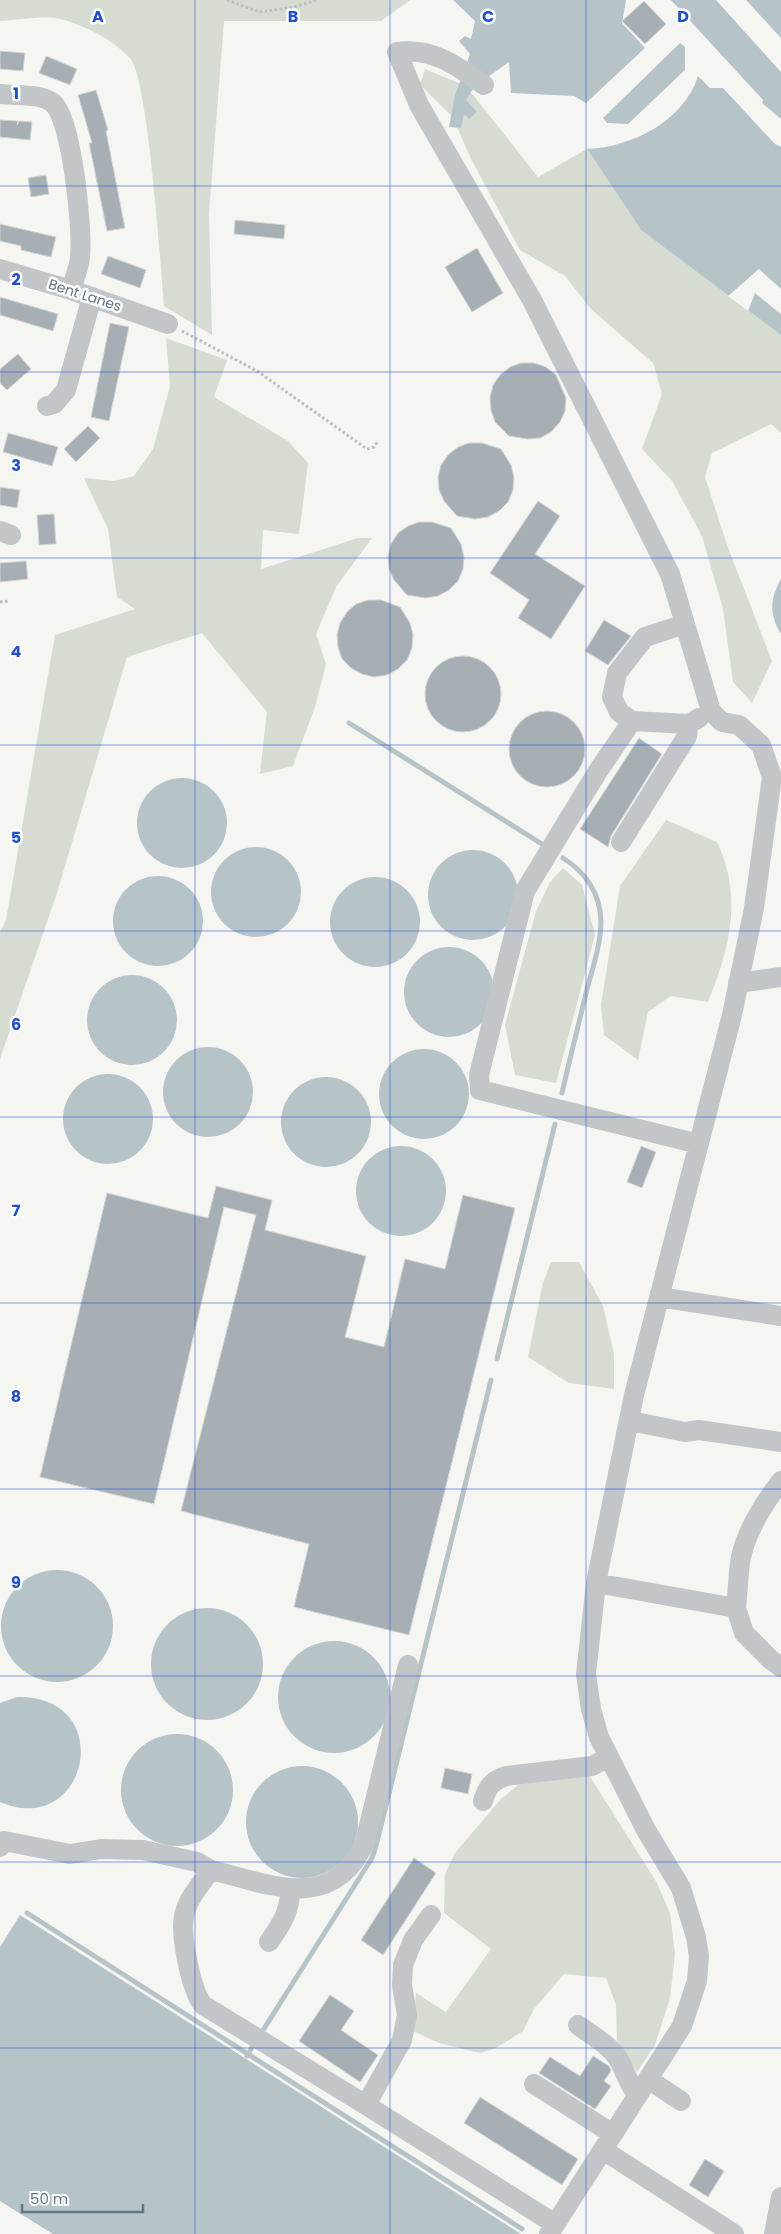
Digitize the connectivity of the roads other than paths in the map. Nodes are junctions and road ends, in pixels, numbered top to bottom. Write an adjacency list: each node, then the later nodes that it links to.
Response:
1 (484, 85): 8 (street)
2 (0, 94): 4 (street)
3 (0, 269): 4 (street, Bent Lanes)
4 (71, 290): 5 (street, Bent Lanes)
5 (92, 297): 6 (street, Bent Lanes); 7 (street)
6 (168, 324)
7 (47, 406)
8 (685, 624): 9 (street); 10 (street)
9 (711, 711): 11 (street); 14 (street)
10 (632, 721): 11 (street); 15 (street)
11 (689, 724): 12 (street)
12 (621, 842)
13 (781, 977): 14 (street)
14 (738, 983): 15 (street)
15 (698, 1144): 16 (street)
16 (659, 1297): 17 (street); 18 (street)
17 (781, 1316)
18 (630, 1421): 19 (street); 21 (street)
19 (781, 1442)
20 (781, 1481): 22 (street)
21 (596, 1583): 22 (street); 25 (street)
22 (736, 1608): 24 (street)
23 (408, 1665): 29 (street)
24 (781, 1667)
25 (609, 1757): 26 (street); 34 (street)
26 (483, 1801)
27 (0, 1847): 28 (street)
28 (211, 1870): 29 (street); 36 (street)
29 (290, 1888): 31 (street)
30 (431, 1915): 36 (street)
31 (270, 1942)
32 (578, 2025): 34 (street)
33 (534, 2084): 37 (street)
34 (643, 2087): 35 (street); 37 (street)
35 (681, 2100)
36 (366, 2104): 39 (street)
37 (608, 2142): 39 (street); 40 (street)
38 (781, 2197): 41 (street)
39 (552, 2229)
40 (734, 2234)
41 (774, 2234)

